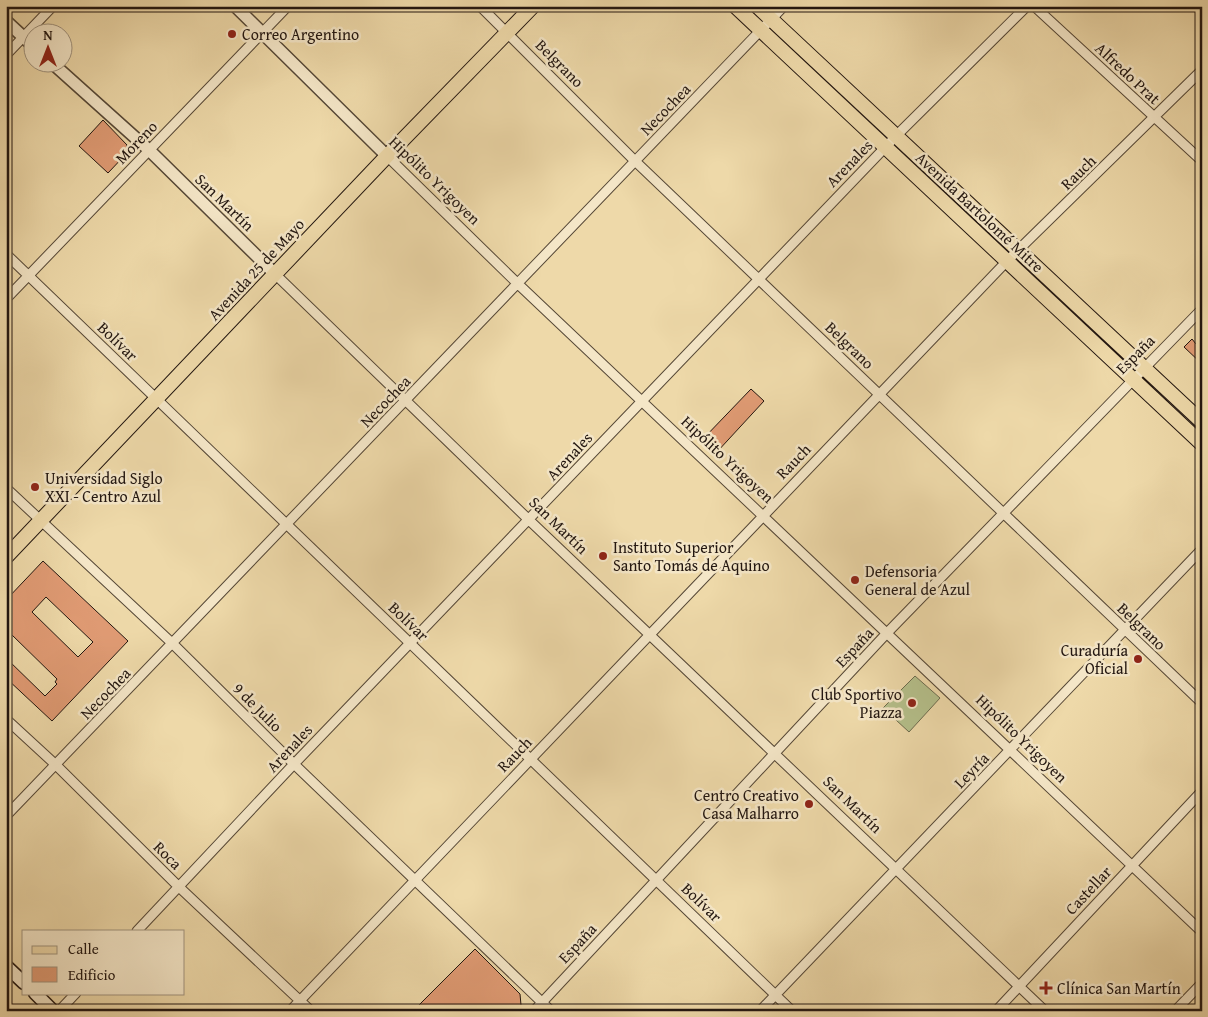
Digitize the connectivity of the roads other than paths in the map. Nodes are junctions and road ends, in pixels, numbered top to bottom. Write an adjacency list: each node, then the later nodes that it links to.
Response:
1 (53, 6): 13 (street)
2 (235, 6): 16 (street, Hipólito Yrigoyen)
3 (288, 6): 16 (street, Moreno)
4 (480, 6): 15 (street, Belgrano)
5 (533, 6): 15 (main road, Avenida 25 de Mayo)
6 (735, 6): 14 (main road, Avenida Bartolomé Mitre)
7 (757, 6): 11 (main road, Avenida Bartolomé Mitre)
8 (784, 6): 11 (street, Necochea)
9 (1027, 6): 23 (street, Arenales)
10 (1034, 6): 22 (street, Alfredo Prat)
11 (771, 20): 14 (street, Necochea); 23 (main road, Avenida Bartolomé Mitre)
12 (6, 21): 17 (street)
13 (38, 22)
14 (761, 30): 24 (main road, Avenida Bartolomé Mitre); 27 (street, Necochea)
15 (508, 32): 26 (main road, Avenida 25 de Mayo); 27 (street, Belgrano)
16 (263, 33): 25 (street, Moreno); 26 (street, Hipólito Yrigoyen)
17 (22, 36)
18 (22, 38): 19 (street)
19 (6, 55)
20 (1202, 70): 22 (street, Rauch)
21 (63, 72): 25 (street, San Martín)
22 (1155, 118): 28 (street, Alfredo Prat); 29 (street, Rauch)
23 (897, 135): 24 (street, Arenales); 29 (main road, Avenida Bartolomé Mitre)
24 (885, 147): 31 (main road, Avenida Bartolomé Mitre); 34 (street, Arenales)
25 (149, 150): 32 (street, San Martín); 33 (street, Moreno)
26 (387, 156): 32 (main road, Avenida 25 de Mayo); 35 (street, Hipólito Yrigoyen)
27 (636, 161): 34 (street, Belgrano); 35 (street, Necochea)
28 (1202, 161)
29 (1019, 249): 31 (street, Rauch); 38 (main road, Avenida Bartolomé Mitre)
30 (6, 254): 33 (street, Bolívar)
31 (1007, 262): 39 (main road, Avenida Bartolomé Mitre); 40 (street, Rauch)
32 (275, 274): 41 (main road, Avenida 25 de Mayo); 42 (street, San Martín)
33 (29, 276): 36 (street, Moreno); 41 (street, Bolívar)
34 (759, 278): 40 (street, Belgrano); 43 (street, Arenales)
35 (517, 283): 42 (street, Necochea); 43 (street, Hipólito Yrigoyen)
36 (6, 299)
37 (1202, 309): 38 (street, España)
38 (1143, 367): 39 (street, España); 44 (main road, Avenida Bartolomé Mitre)
39 (1132, 378): 45 (main road, Avenida Bartolomé Mitre); 48 (street, España)
40 (879, 394): 47 (street, Rauch); 48 (street, Belgrano)
41 (157, 399): 50 (main road, Avenida 25 de Mayo); 51 (street, Bolívar)
42 (407, 400): 49 (street, San Martín); 51 (street, Necochea)
43 (641, 400): 47 (street, Hipólito Yrigoyen); 49 (street, Arenales)
44 (1202, 422)
45 (1202, 444)
46 (6, 488): 50 (street, 9 de Julio)
47 (763, 514): 55 (street, Hipólito Yrigoyen); 56 (street, Rauch)
48 (1004, 514): 54 (street, Belgrano); 55 (street, España)
49 (529, 520): 56 (street, San Martín); 57 (street, Arenales)
50 (41, 522): 53 (main road, Avenida 25 de Mayo); 58 (street, 9 de Julio)
51 (287, 525): 57 (street, Bolívar); 58 (street, Necochea)
52 (1202, 549): 54 (street, Leyría)
53 (6, 557)
54 (1125, 630): 59 (street, Belgrano); 61 (street, Leyría)
55 (887, 633): 61 (street, Hipólito Yrigoyen); 62 (street, España)
56 (651, 635): 62 (street, San Martín); 63 (street, Rauch)
57 (410, 643): 63 (street, Bolívar); 64 (street, Arenales)
58 (173, 644): 64 (street, 9 de Julio); 65 (street, Necochea)
59 (1202, 703)
60 (6, 719): 65 (street, Roca)
61 (1011, 749): 68 (street, Hipólito Yrigoyen); 69 (street, Leyría)
62 (776, 753): 69 (street, San Martín); 71 (street, España)
63 (530, 758): 70 (street, Rauch); 71 (street, Bolívar)
64 (294, 764): 70 (street, 9 de Julio); 72 (street, Arenales)
65 (56, 765): 67 (street, Necochea); 72 (street, Roca)
66 (1202, 790): 68 (street, Castellar)
67 (6, 816)
68 (1131, 865): 74 (street, Hipólito Yrigoyen); 78 (street, Castellar)
69 (897, 869): 78 (street, San Martín); 81 (street, Leyría)
70 (414, 879): 82 (street, Rauch); 83 (street, 9 de Julio)
71 (657, 879): 81 (street, Bolívar); 83 (street, España)
72 (179, 887): 73 (street, Arenales); 82 (street, Roca)
73 (138, 930)
74 (1202, 932)
75 (6, 966): 76 (main road)
76 (22, 980)
77 (1202, 983): 94 (street)
78 (1019, 987): 92 (street, Castellar); 93 (street, San Martín)
79 (36, 994): 84 (main road)
80 (75, 994): 85 (street)
81 (775, 995): 90 (street, Leyría); 91 (street, Bolívar)
82 (300, 1000): 86 (street, Rauch); 87 (street, Roca)
83 (542, 1002): 88 (street, España); 89 (street, 9 de Julio)
84 (54, 1011)
85 (59, 1011)
86 (290, 1011)
87 (311, 1011)
88 (534, 1011)
89 (551, 1011)
90 (760, 1011)
91 (792, 1011)
92 (996, 1011)
93 (1045, 1011)
94 (1175, 1011)

